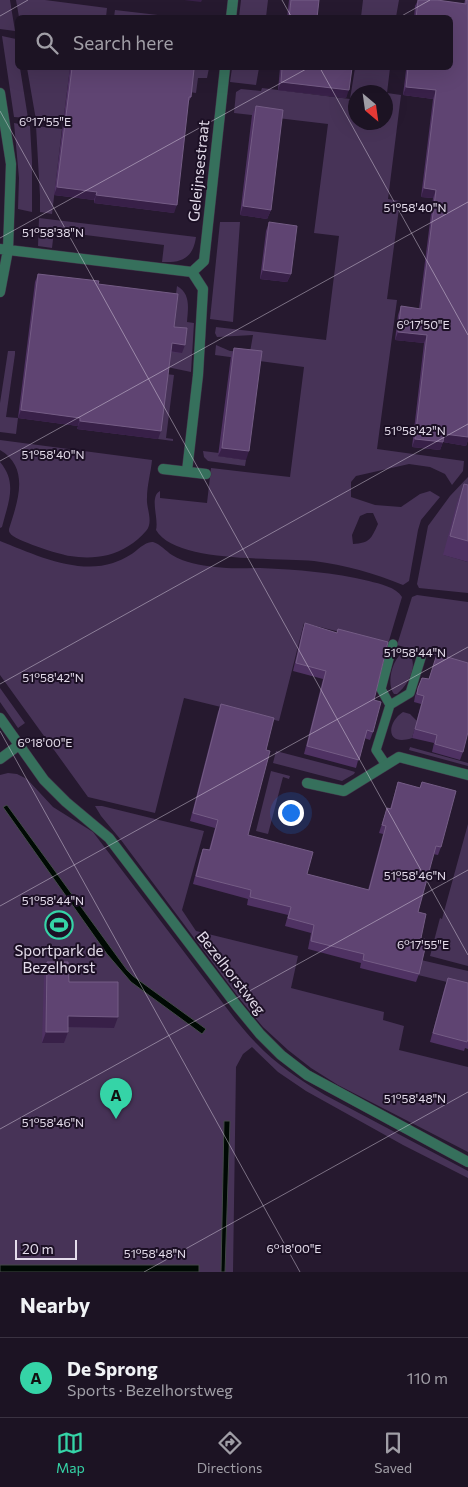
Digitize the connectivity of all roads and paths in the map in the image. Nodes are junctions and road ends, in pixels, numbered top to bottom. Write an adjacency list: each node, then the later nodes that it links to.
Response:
1 (233, 0): 2 (street)
2 (231, 15)
3 (225, 70): 6 (street, Geleijnsestraat)
4 (0, 93): 5 (street)
5 (4, 250): 6 (street); 7 (street)
6 (192, 272): 9 (street)
7 (0, 292)
8 (163, 469): 9 (street)
9 (187, 472): 10 (street)
10 (206, 474)
11 (393, 644): 13 (lane)
12 (421, 658): 13 (lane)
13 (390, 705): 17 (lane)
14 (0, 718): 15 (street, Bezelhorstweg)
15 (19, 745): 16 (street); 20 (street, Bezelhorstweg)
16 (0, 759)
17 (386, 765): 18 (street); 19 (street)
18 (468, 775)
19 (307, 782)
20 (468, 1162)

